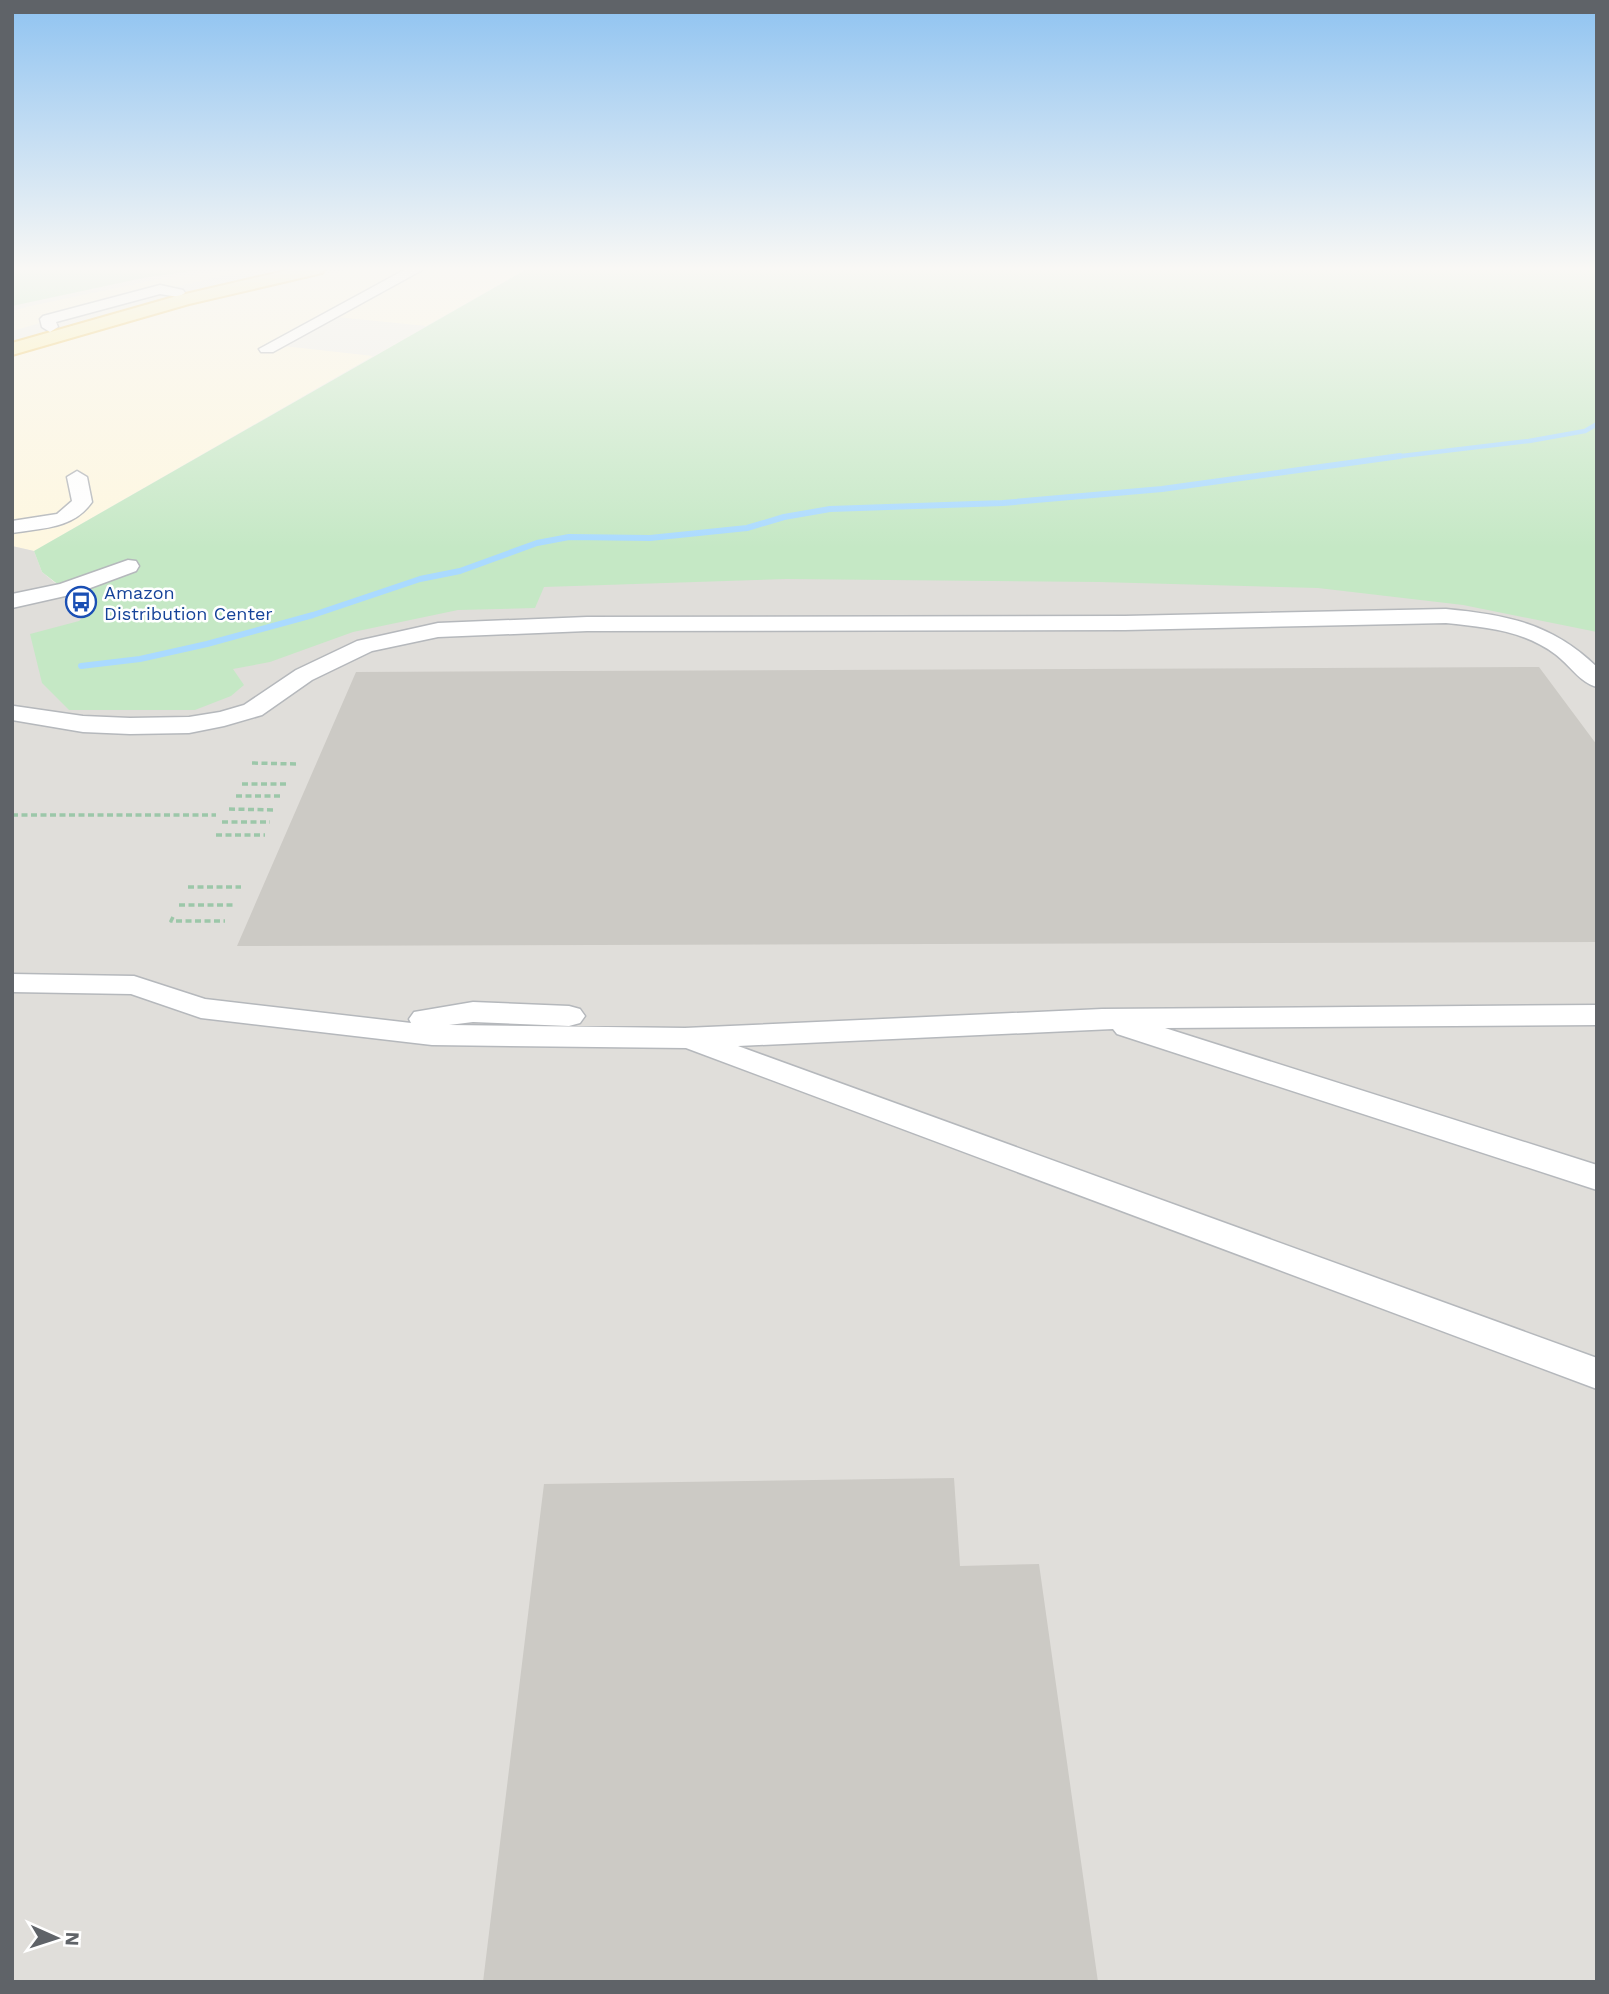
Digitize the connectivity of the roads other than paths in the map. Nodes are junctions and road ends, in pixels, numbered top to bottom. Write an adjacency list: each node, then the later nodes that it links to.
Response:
1 (76, 477): 2 (street)
2 (12, 527)
3 (128, 566): 4 (street)
4 (12, 601)
5 (1597, 680): 6 (street)
6 (14, 713)
7 (12, 983): 10 (street)
8 (1597, 1015): 9 (street)
9 (1102, 1019): 10 (street); 11 (street)
10 (685, 1038): 12 (street)
11 (1597, 1178)
12 (1597, 1374)

